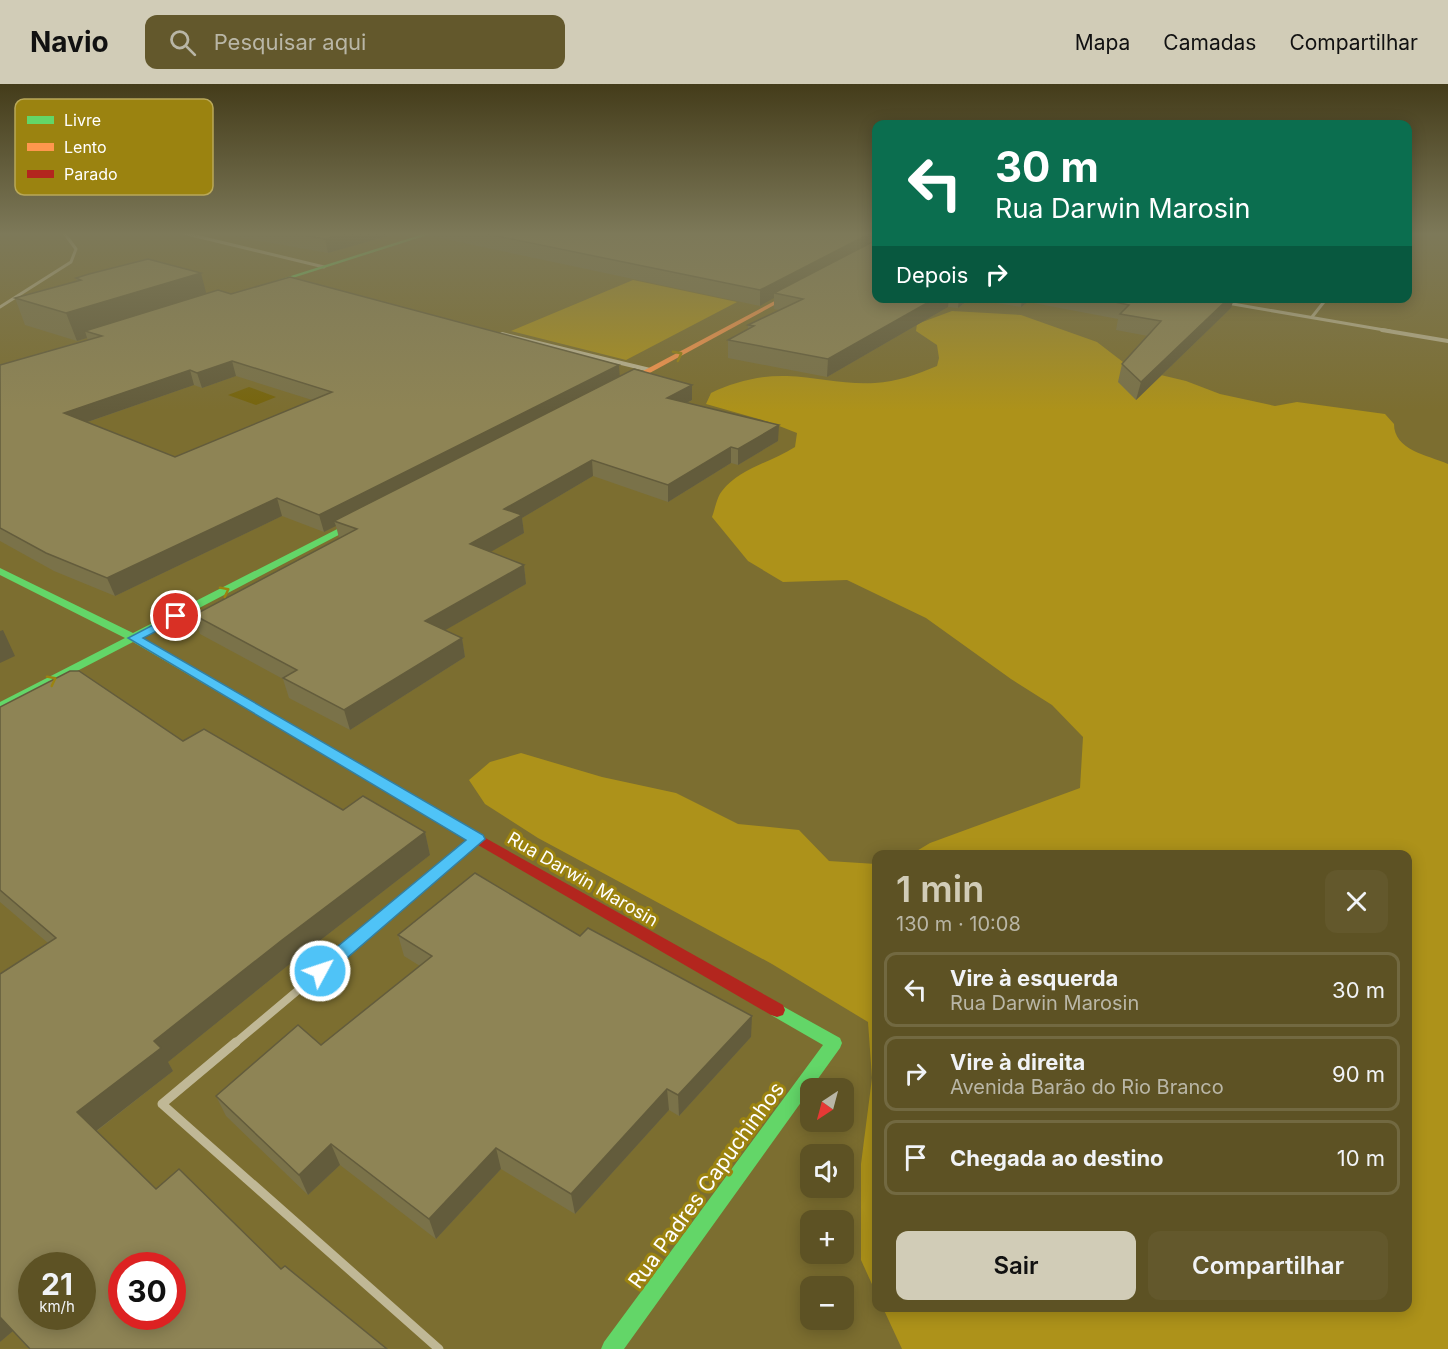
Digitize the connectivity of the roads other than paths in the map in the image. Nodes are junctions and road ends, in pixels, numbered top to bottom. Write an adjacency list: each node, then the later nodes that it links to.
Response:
1 (25, 292): 5 (street)
2 (794, 293): 9 (main road, one-way to 2)
3 (1226, 303): 6 (street)
4 (1323, 303): 6 (street)
5 (0, 308)
6 (1312, 317): 8 (street)
7 (501, 333): 9 (street)
8 (1448, 341)
9 (650, 370): 10 (main road)
10 (618, 386)
11 (366, 518): 13 (main road, one-way to 11)
12 (0, 571): 13 (main road, Rua Darwin Marosin)
13 (134, 638): 14 (main road, one-way to 13); 15 (main road, Rua Darwin Marosin)
14 (0, 707)
15 (477, 839): 16 (main road, Rua Darwin Marosin); 17 (street)
16 (834, 1043): 18 (main road, Rua Padres Capuchinhos)
17 (439, 1349)
18 (610, 1349)

